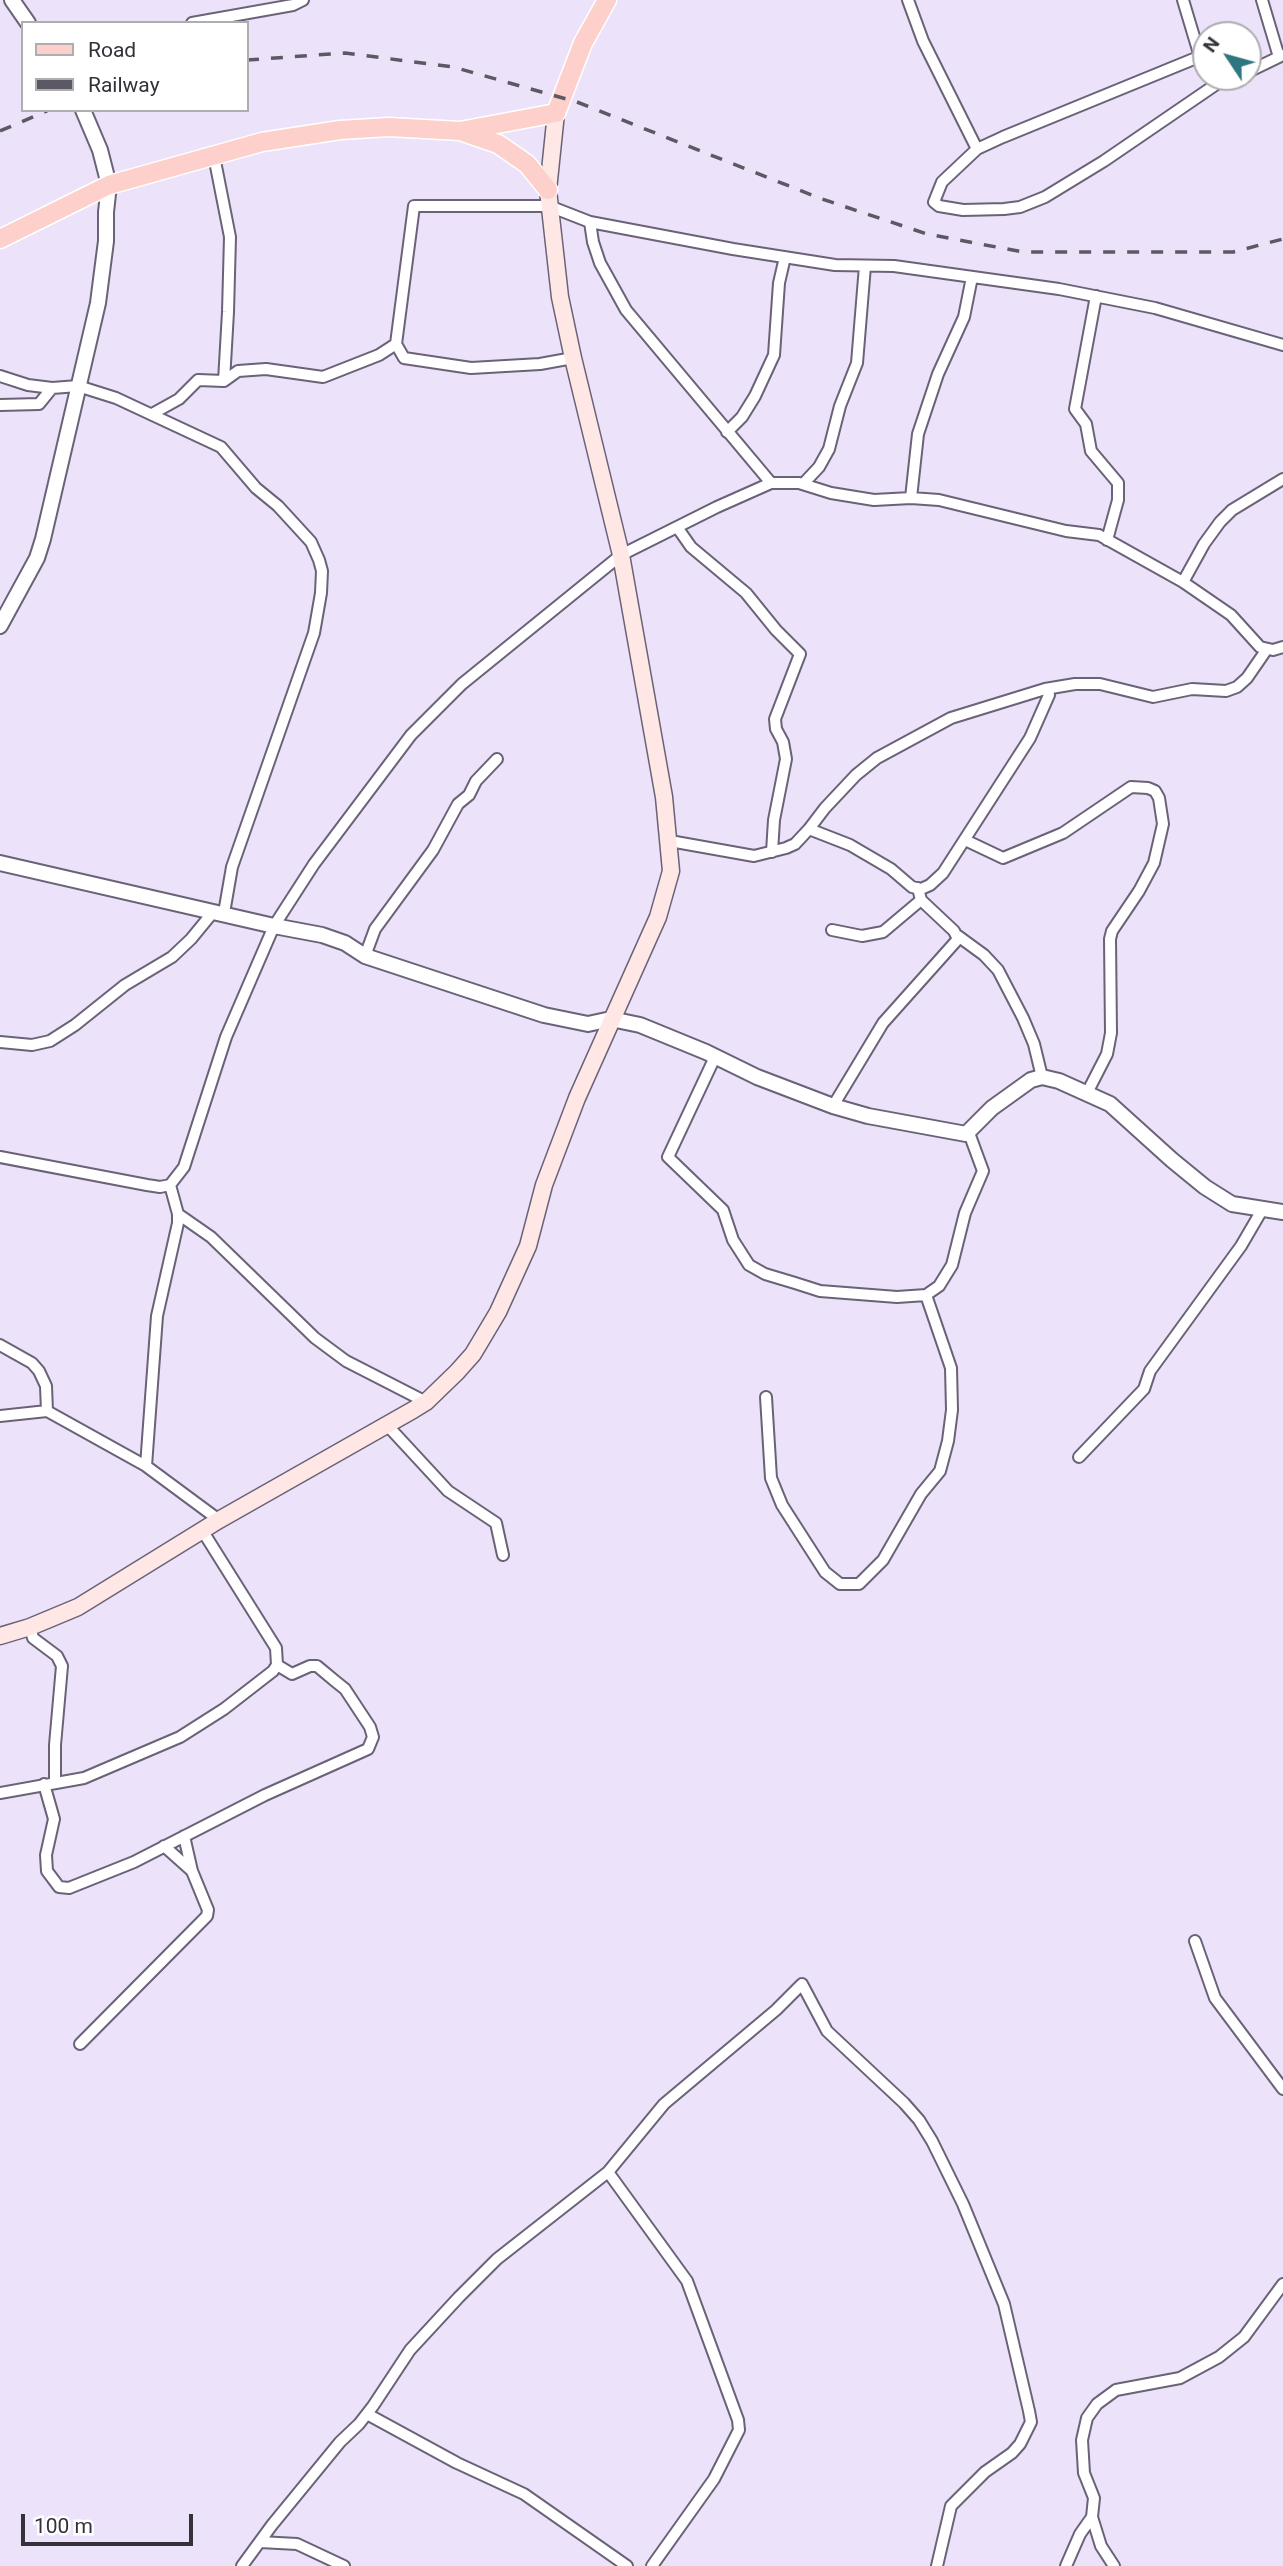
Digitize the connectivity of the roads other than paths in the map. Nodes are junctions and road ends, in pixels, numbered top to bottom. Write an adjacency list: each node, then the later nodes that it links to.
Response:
1 (12, 0): 8 (street)
2 (303, 0): 9 (street)
3 (592, 0): 11 (main road)
4 (607, 0): 11 (main road)
5 (908, 0): 19 (street)
6 (1183, 0): 10 (street)
7 (1262, 0): 12 (street)
8 (27, 21)
9 (203, 21)
10 (1192, 26)
11 (583, 43): 17 (main road)
12 (1281, 56): 14 (street)
13 (1192, 65): 19 (street)
14 (1262, 65)
15 (1201, 91): 19 (street)
16 (84, 112): 21 (street)
17 (556, 114): 18 (main road); 22 (main road)
18 (460, 131): 20 (main road); 22 (main road)
19 (976, 149)
20 (214, 156): 21 (main road); 33 (street)
21 (109, 185): 24 (main road); 34 (street)
22 (548, 198): 23 (street); 29 (street); 31 (main road)
23 (590, 222): 25 (street); 38 (street)
24 (0, 239)
25 (785, 257): 26 (street); 38 (street)
26 (866, 266): 27 (street); 41 (street)
27 (972, 277): 28 (street); 42 (street)
28 (1096, 296): 30 (street); 44 (street)
29 (396, 344): 31 (street); 33 (street)
30 (1283, 345)
31 (573, 358): 45 (main road)
32 (0, 376): 35 (street)
33 (224, 381): 37 (street)
34 (78, 386): 35 (street); 37 (street); 47 (street)
35 (52, 388): 36 (street)
36 (0, 405)
37 (152, 414): 59 (street)
38 (727, 432): 40 (street)
39 (1283, 479): 46 (street)
40 (771, 483): 41 (street); 43 (street)
41 (803, 484): 42 (street)
42 (911, 498): 44 (street)
43 (677, 527): 45 (street); 55 (street)
44 (1107, 540): 46 (street)
45 (621, 555): 54 (main road); 60 (street)
46 (1184, 582): 49 (street)
47 (0, 626)
48 (1283, 647): 49 (street)
49 (1267, 649): 50 (street)
50 (1048, 689): 52 (street); 53 (street)
51 (498, 759): 63 (street)
52 (809, 830): 55 (street); 57 (street)
53 (965, 840): 57 (street); 68 (street)
54 (670, 841): 55 (street); 64 (main road)
55 (772, 852)
56 (0, 863): 59 (street)
57 (918, 888): 58 (street)
58 (921, 900): 61 (street); 62 (street)
59 (219, 912): 60 (street); 65 (street)
60 (274, 926): 63 (street); 72 (street)
61 (832, 930)
62 (958, 936): 67 (street); 69 (street)
63 (365, 956): 64 (street)
64 (611, 1019): 66 (street); 79 (main road)
65 (0, 1042)
66 (715, 1056): 69 (street); 76 (street)
67 (1042, 1077): 68 (street); 70 (street)
68 (1087, 1093): 73 (street)
69 (833, 1106): 70 (street)
70 (970, 1133): 76 (street)
71 (0, 1157): 72 (street)
72 (170, 1185): 75 (street)
73 (1262, 1210): 74 (street); 83 (street)
74 (1283, 1212)
75 (178, 1214): 79 (street); 84 (street)
76 (926, 1295): 78 (street)
77 (0, 1345): 80 (street)
78 (766, 1397)
79 (426, 1402): 82 (main road)
80 (47, 1411): 81 (street); 84 (street)
81 (0, 1416)
82 (387, 1425): 85 (main road); 87 (street)
83 (1079, 1457)
84 (146, 1466): 85 (street)
85 (219, 1520): 86 (main road)
86 (202, 1530): 88 (main road); 90 (street)
87 (503, 1555)
88 (30, 1627): 89 (main road); 91 (street)
89 (0, 1636)
90 (277, 1664): 91 (street); 93 (street)
91 (50, 1784): 92 (street); 94 (street)
92 (0, 1793)
93 (184, 1836): 94 (street); 95 (street)
94 (164, 1846): 95 (street)
95 (192, 1871): 97 (street)
96 (1195, 1941): 98 (street)
97 (80, 2044)
98 (1283, 2089)
99 (608, 2172): 101 (street); 107 (street); 108 (street)
100 (1283, 2284): 102 (street)
101 (367, 2414): 103 (street); 106 (street)
102 (1092, 2517): 109 (street); 110 (street)
103 (260, 2542): 104 (street); 105 (street)
104 (242, 2566)
105 (344, 2566)
106 (627, 2566)
107 (652, 2566)
108 (937, 2566)
109 (1066, 2566)
110 (1114, 2566)

